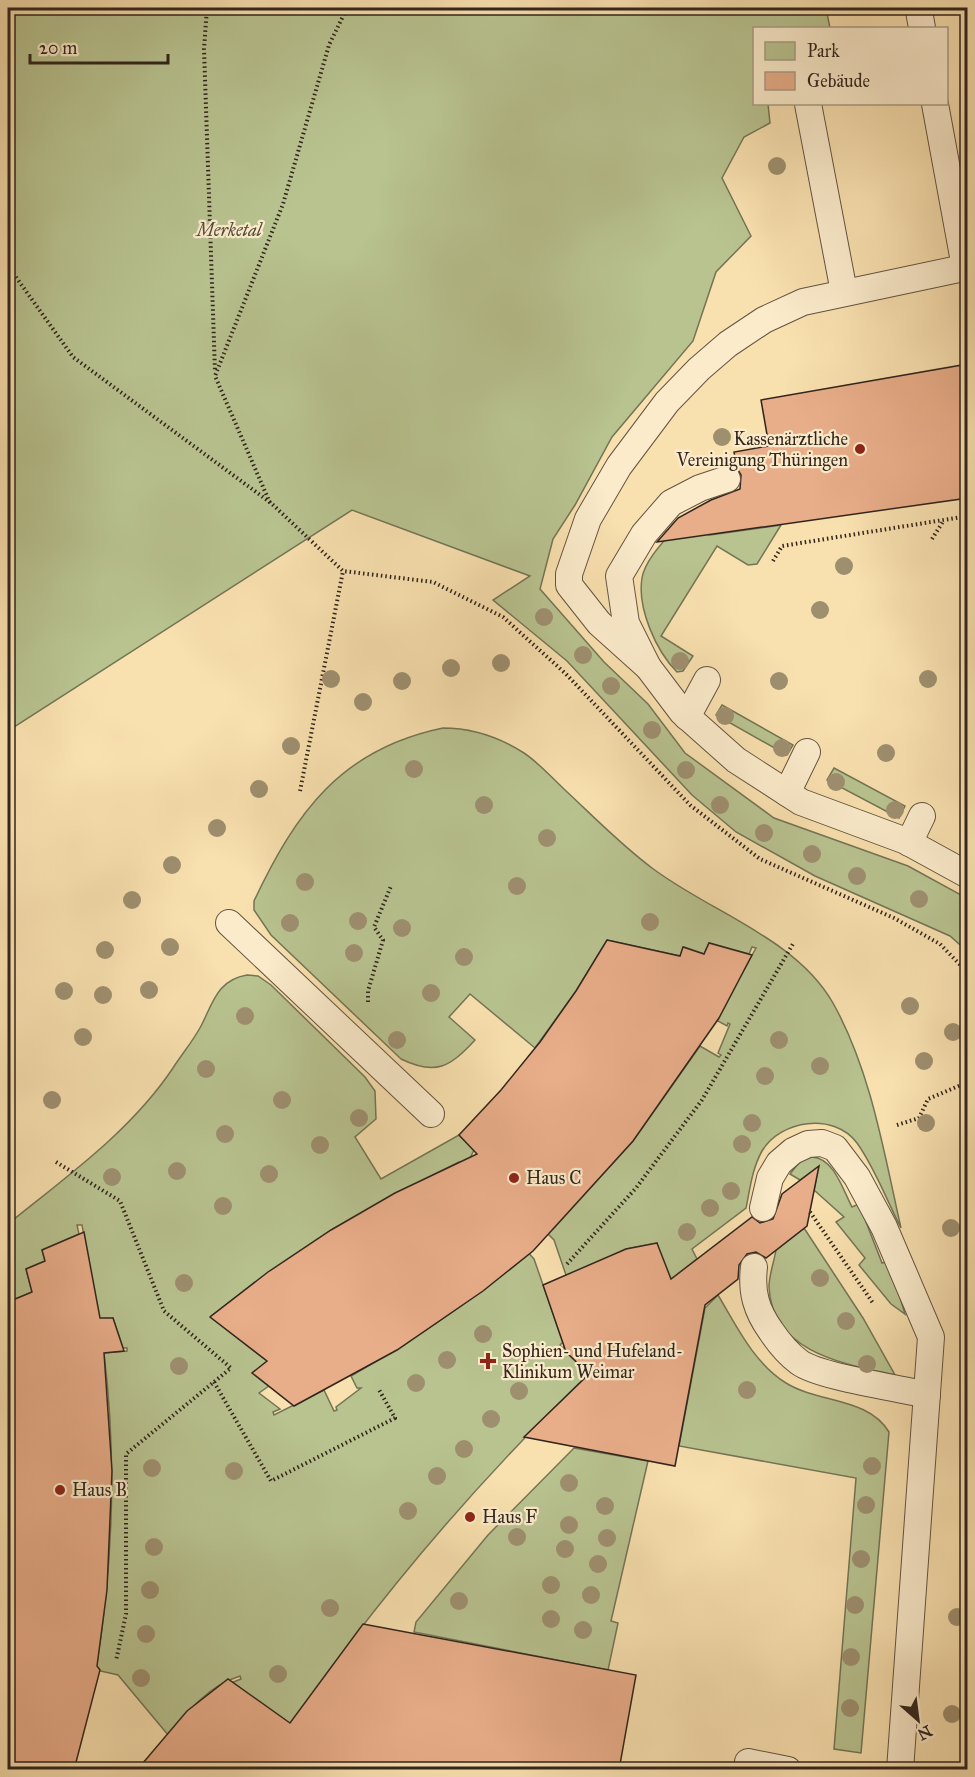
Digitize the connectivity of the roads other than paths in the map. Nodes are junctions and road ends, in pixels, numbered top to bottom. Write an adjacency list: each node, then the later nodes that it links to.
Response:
1 (808, 105): 4 (lane)
2 (935, 105): 3 (lane)
3 (966, 267): 4 (lane)
4 (844, 292): 6 (lane)
5 (727, 479): 6 (lane)
6 (648, 667): 8 (lane)
7 (707, 680): 8 (lane)
8 (687, 717): 10 (lane)
9 (807, 752): 10 (lane)
10 (787, 793): 12 (lane)
11 (922, 816): 12 (lane)
12 (909, 843): 13 (lane)
13 (968, 875)
14 (229, 923): 15 (lane)
15 (431, 1114)
16 (763, 1208): 18 (lane)
17 (754, 1267): 18 (lane)
18 (927, 1395): 21 (lane)
19 (747, 1770): 20 (lane)
20 (788, 1770)
21 (900, 1770)

